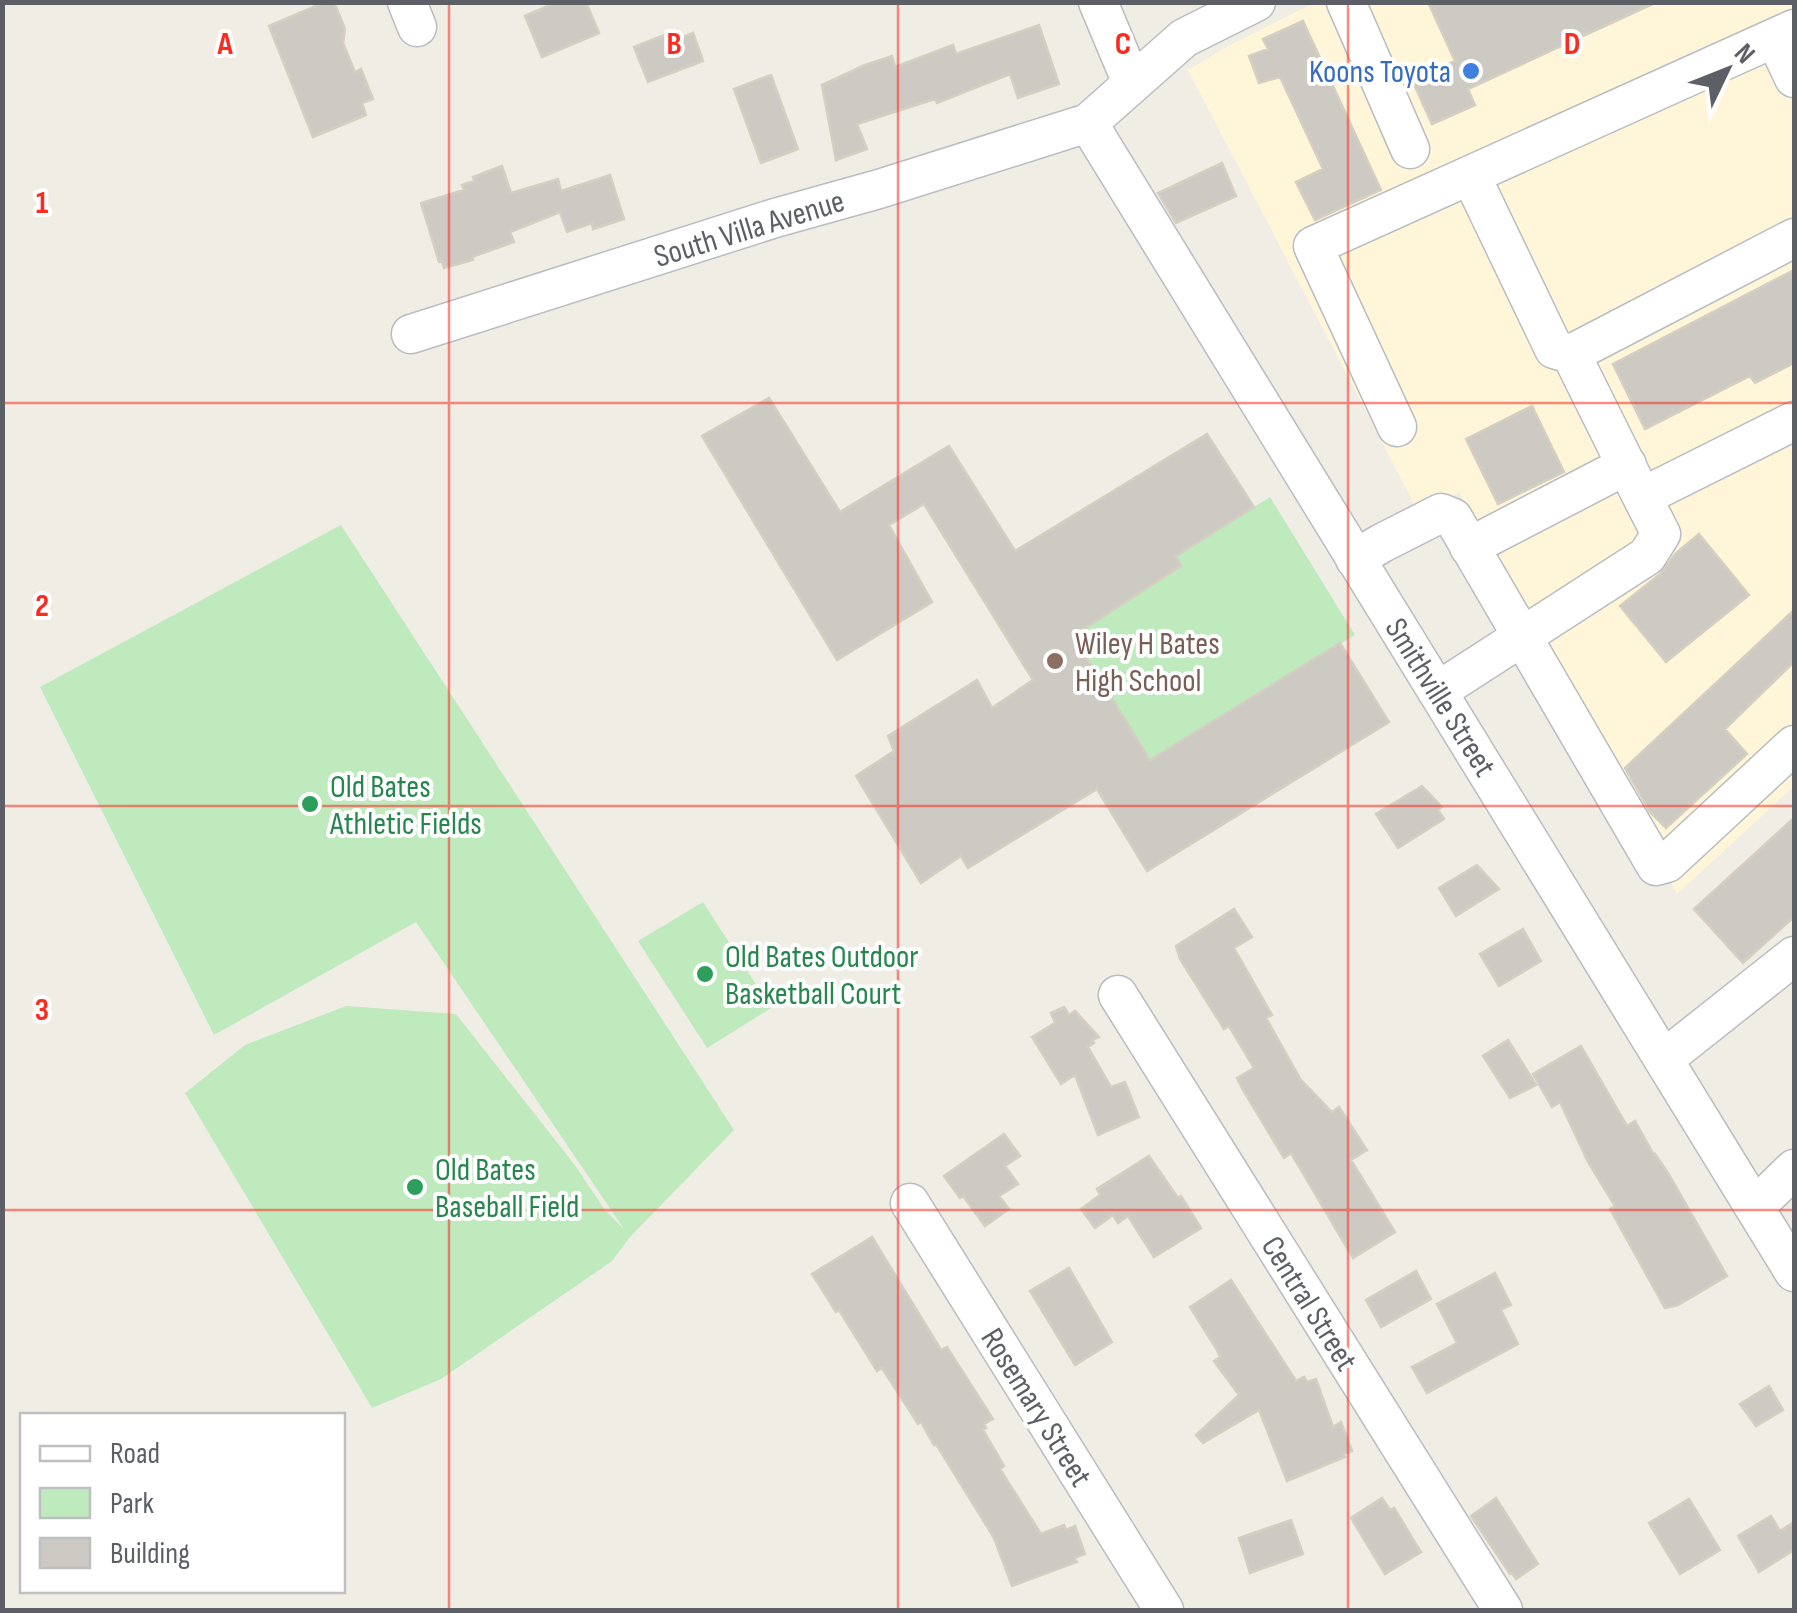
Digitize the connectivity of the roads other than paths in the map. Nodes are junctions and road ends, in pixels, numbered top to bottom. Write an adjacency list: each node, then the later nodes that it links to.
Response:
1 (1098, 2): 6 (street)
2 (1256, 2): 6 (street)
3 (1346, 2): 8 (street)
4 (1784, 33): 5 (street); 9 (street)
5 (1794, 78)
6 (1132, 84): 7 (street)
7 (1088, 123): 11 (street, South Villa Avenue); 17 (street, Smithville Street)
8 (1410, 150)
9 (1472, 176): 12 (street); 14 (street)
10 (1794, 238): 12 (street)
11 (411, 334)
12 (1571, 354): 15 (street)
13 (1794, 421): 15 (street)
14 (1397, 427)
15 (1635, 481): 16 (street); 18 (street)
16 (1469, 547): 17 (street); 18 (street)
17 (1355, 559): 19 (street, Smithville Street)
18 (1521, 636): 19 (street); 20 (street)
19 (1438, 691): 23 (street, Smithville Street)
20 (1794, 745)
21 (1794, 956): 23 (street)
22 (1118, 995): 29 (street, Central Street)
23 (1664, 1059): 26 (street, Smithville Street)
24 (1794, 1169): 26 (street)
25 (910, 1203): 28 (street, Rosemary Street)
26 (1754, 1206): 27 (street, Smithville Street)
27 (1794, 1272)
28 (1164, 1610)
29 (1503, 1610)

